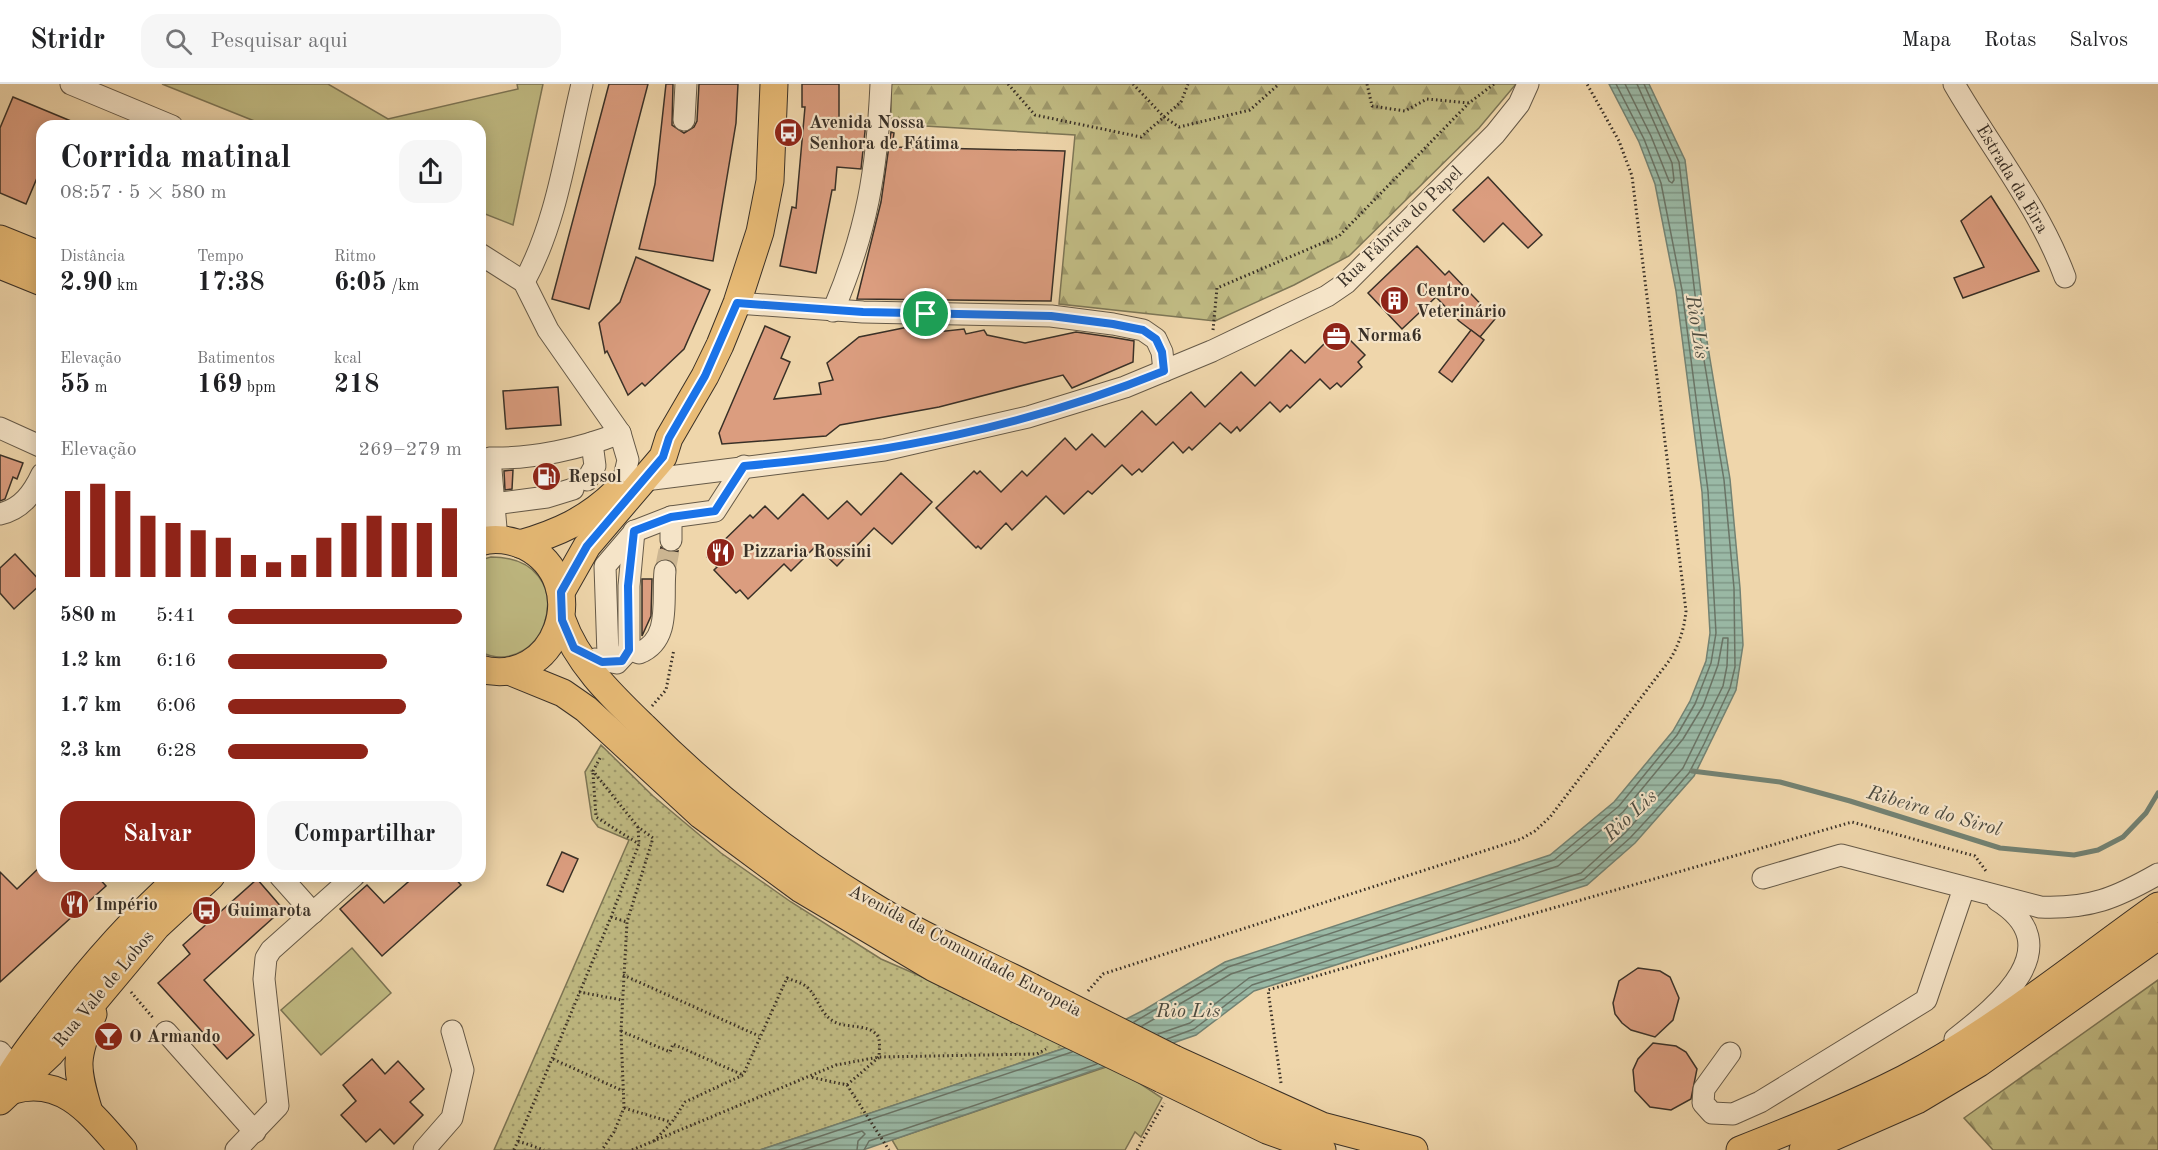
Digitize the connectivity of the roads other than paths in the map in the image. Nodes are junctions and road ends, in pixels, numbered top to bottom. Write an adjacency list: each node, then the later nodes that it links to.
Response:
1 (71, 84): 8 (street)
2 (582, 84): 16 (street)
3 (686, 84): 9 (street)
4 (774, 84): 17 (main road)
5 (881, 84): 18 (street)
6 (1528, 84): 19 (street, Rua Fábrica do Papel)
7 (1954, 84): 14 (street, Estrada da Eira)
8 (158, 120)
9 (684, 120)
10 (0, 239): 11 (main road)
11 (36, 254)
12 (486, 258): 16 (street)
13 (0, 265): 15 (main road)
14 (2065, 277)
15 (36, 280)
16 (524, 282): 21 (street)
17 (737, 303): 18 (street); 26 (main road)
18 (833, 311): 19 (street)
19 (1164, 371): 25 (street, Rua Fábrica do Papel)
20 (0, 428): 23 (street)
21 (620, 432): 22 (street); 26 (street)
22 (592, 443): 24 (street); 28 (street)
23 (36, 444)
24 (491, 458): 28 (street)
25 (744, 466): 26 (street, Rua Fábrica do Papel); 30 (street)
26 (633, 483): 31 (main road); 34 (main road)
27 (36, 487): 29 (street)
28 (486, 500): 34 (street)
29 (0, 514)
30 (671, 517): 32 (street); 33 (street)
31 (606, 524): 32 (street); 36 (main road)
32 (634, 531): 37 (street); 38 (street)
33 (671, 540)
34 (492, 541): 36 (main road)
35 (665, 571): 40 (street)
36 (561, 592): 39 (main road)
37 (629, 604): 38 (street); 38 (street); 40 (street)
38 (606, 619): 42 (street)
39 (562, 620): 41 (main road, Avenida da Comunidade Europeia); 43 (main road)
40 (629, 646): 42 (street)
41 (574, 648): 42 (street); 56 (main road, Avenida da Comunidade Europeia)
42 (602, 662)
43 (490, 671): 56 (main road, Avenida da Comunidade Europeia)
44 (2158, 874): 50 (street)
45 (1762, 878): 51 (street)
46 (175, 882): 57 (main road, Rua Vale de Lobos)
47 (205, 882): 55 (main road, Rua Vale de Lobos)
48 (285, 882): 53 (street)
49 (348, 882): 53 (street)
50 (1987, 883): 51 (street); 64 (street)
51 (1964, 888): 60 (street)
52 (2158, 906): 64 (main road)
53 (313, 914): 67 (street)
54 (2158, 936): 74 (main road)
55 (112, 989): 61 (main road, Rua Vale de Lobos); 66 (main road)
56 (1024, 998): 62 (main road, Avenida da Comunidade Europeia, bridge)
57 (64, 1002): 61 (main road, Rua Vale de Lobos); 63 (main road, Rua Vale de Lobos)
58 (452, 1031): 70 (street)
59 (166, 1032): 67 (street)
60 (1730, 1053)
61 (50, 1054): 63 (main road, Rua Vale de Lobos); 65 (main road)
62 (1168, 1077): 71 (main road, Avenida da Comunidade Europeia); 72 (main road, Avenida da Comunidade Europeia)
63 (6, 1081): 65 (main road)
64 (1894, 1083): 73 (main road)
65 (66, 1095): 66 (main road)
66 (89, 1112): 68 (main road)
67 (255, 1132): 69 (street)
68 (123, 1150)
69 (236, 1150)
70 (424, 1150)
71 (1322, 1150)
72 (1414, 1150)
73 (1740, 1150)
74 (1803, 1150)

